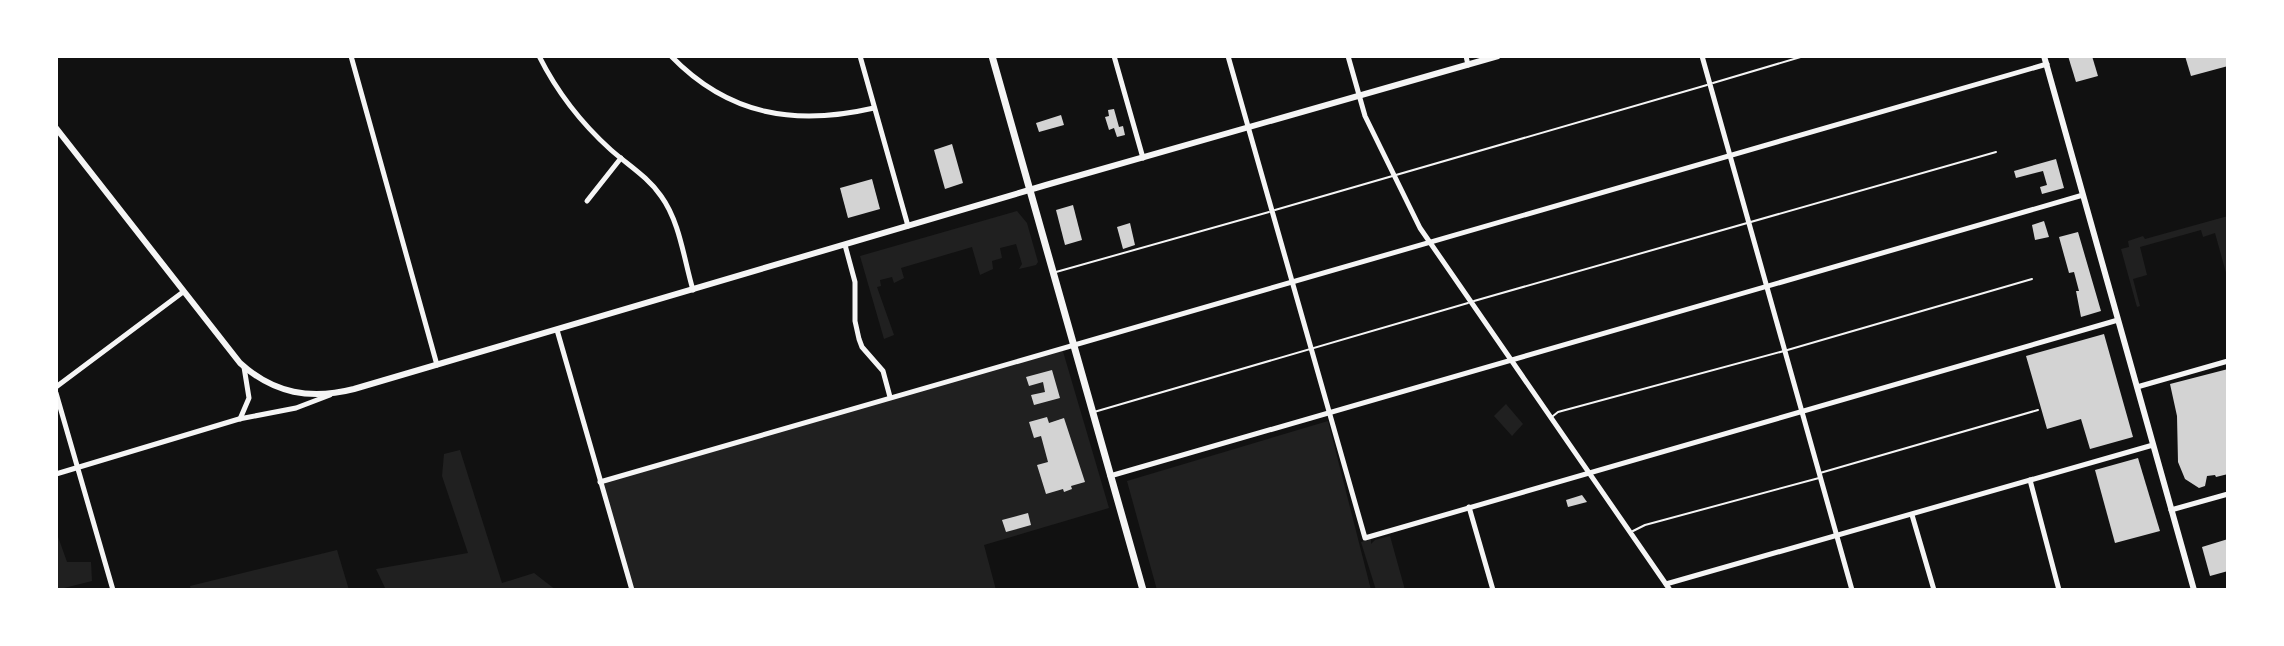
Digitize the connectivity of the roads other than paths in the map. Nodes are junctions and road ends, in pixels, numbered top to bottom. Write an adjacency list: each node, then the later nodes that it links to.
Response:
1 (351, 56): 47 (street)
2 (539, 56): 22 (street)
3 (671, 56): 17 (street)
4 (860, 56): 17 (street)
5 (992, 56): 25 (main road)
6 (1114, 56): 23 (street)
7 (1228, 56): 19 (street)
8 (1348, 56): 16 (street)
9 (1466, 56): 14 (street)
10 (1498, 56): 14 (street)
11 (1702, 56): 15 (street)
12 (1804, 56): 15 (lane)
13 (2046, 60): 21 (street); 26 (street)
14 (1468, 65): 16 (street)
15 (1710, 84): 21 (street); 24 (lane)
16 (1360, 96): 19 (street); 24 (street)
17 (874, 108): 30 (street)
18 (56, 128): 38 (street)
19 (1248, 128): 23 (street); 28 (street)
20 (1996, 152): 29 (lane)
21 (1730, 155): 29 (street); 31 (street)
22 (621, 158): 27 (street); 37 (street)
23 (1143, 158): 25 (street)
24 (1393, 174): 28 (lane); 31 (street)
25 (1029, 191): 30 (street); 33 (main road)
26 (2083, 195): 36 (street); 40 (street)
27 (587, 201)
28 (1273, 211): 33 (lane); 35 (street)
29 (1749, 223): 36 (street); 39 (lane)
30 (908, 226): 32 (street)
31 (1429, 241): 35 (street); 39 (street)
32 (845, 245): 37 (street); 52 (street)
33 (1053, 273): 42 (main road)
34 (2032, 279): 44 (lane)
35 (1292, 280): 42 (street); 43 (street)
36 (1766, 286): 44 (street); 45 (street)
37 (693, 290): 41 (street)
38 (183, 292): 48 (street); 50 (street)
39 (1470, 302): 43 (lane); 45 (street)
40 (2118, 320): 49 (street); 54 (street)
41 (557, 330): 47 (street); 66 (street)
42 (1073, 345): 52 (street); 56 (main road)
43 (1311, 348): 55 (street); 56 (lane)
44 (1784, 351): 54 (street); 57 (lane)
45 (1510, 360): 55 (street); 57 (street)
46 (2228, 361): 49 (street)
47 (437, 365): 51 (street)
48 (244, 367): 51 (street); 58 (street)
49 (2137, 387): 59 (street)
50 (56, 390): 60 (street)
51 (331, 394): 58 (street)
52 (890, 397): 66 (street)
53 (2038, 410): 64 (lane)
54 (1801, 411): 61 (street); 64 (street)
55 (1329, 412): 63 (street); 68 (street)
56 (1092, 413): 63 (main road)
57 (1550, 418): 61 (street)
58 (239, 419): 60 (street)
59 (2153, 445): 65 (street); 69 (street)
60 (79, 468): 62 (street); 74 (street)
61 (1589, 473): 68 (street); 71 (street)
62 (56, 474)
63 (1110, 476): 76 (main road)
64 (1819, 476): 71 (lane); 72 (street)
65 (2030, 480): 70 (street); 80 (street)
66 (600, 482): 75 (street)
67 (2228, 494): 69 (street)
68 (1469, 507): 77 (street)
69 (2171, 510): 81 (street)
70 (1912, 515): 72 (street); 79 (street)
71 (1630, 532): 73 (street)
72 (1836, 536): 73 (street); 78 (street)
73 (1668, 587)
74 (113, 590)
75 (632, 590)
76 (1143, 590)
77 (1493, 590)
78 (1852, 590)
79 (1934, 590)
80 (2059, 590)
81 (2194, 590)

